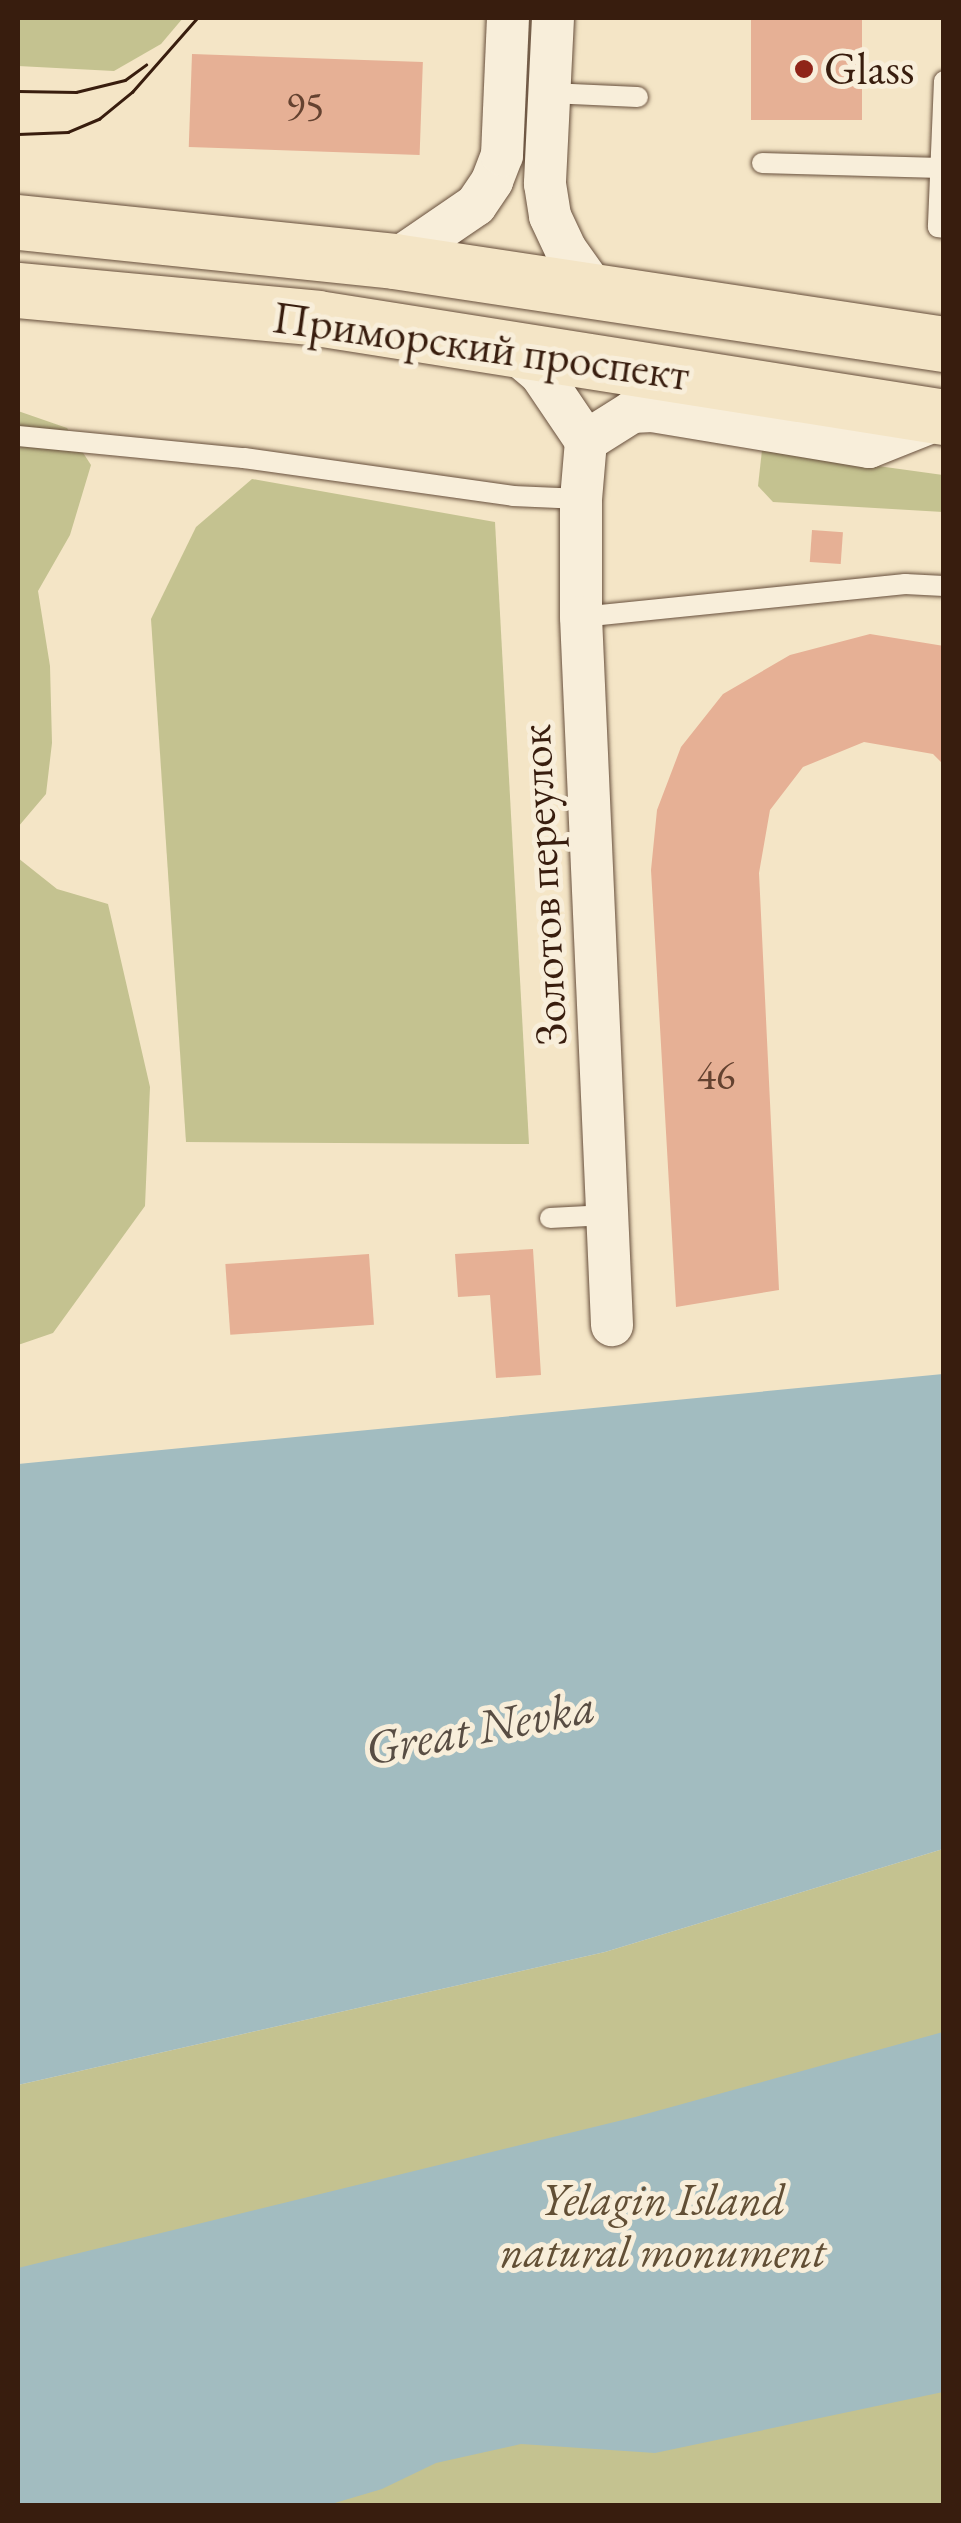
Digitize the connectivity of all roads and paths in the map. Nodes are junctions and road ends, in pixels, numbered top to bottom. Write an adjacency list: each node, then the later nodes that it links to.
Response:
1 (508, 18): 10 (street)
2 (553, 18): 4 (street)
3 (944, 81): 7 (lane)
4 (549, 92): 5 (lane); 12 (street)
5 (638, 96)
6 (762, 163): 7 (lane)
7 (940, 168): 9 (lane)
8 (18, 222): 10 (main road, Приморский проспект)
9 (944, 228)
10 (394, 261): 12 (main road, Приморский проспект)
11 (18, 290): 14 (main road, Приморский проспект)
12 (596, 292): 13 (main road, Приморский проспект)
13 (944, 344)
14 (510, 348): 15 (main road, Приморский проспект); 17 (street)
15 (944, 417): 17 (street)
16 (18, 436): 18 (lane)
17 (586, 441): 18 (street, Золотов переулок)
18 (581, 499): 20 (street, Золотов переулок)
19 (944, 586): 20 (lane)
20 (581, 617): 21 (street, Золотов переулок)
21 (608, 1215): 22 (lane); 23 (street, Золотов переулок)
22 (550, 1218)
23 (612, 1325)

